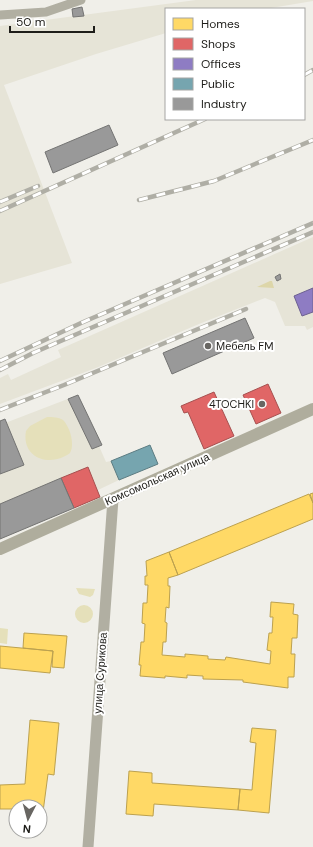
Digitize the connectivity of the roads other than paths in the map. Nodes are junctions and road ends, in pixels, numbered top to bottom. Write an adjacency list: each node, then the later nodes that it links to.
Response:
1 (81, 0): 2 (street)
2 (0, 15)
3 (313, 409): 4 (main road, Комсомольская улица)
4 (113, 499): 5 (main road, Комсомольская улица); 6 (street, улица Сурикова)
5 (0, 549)
6 (88, 847)

